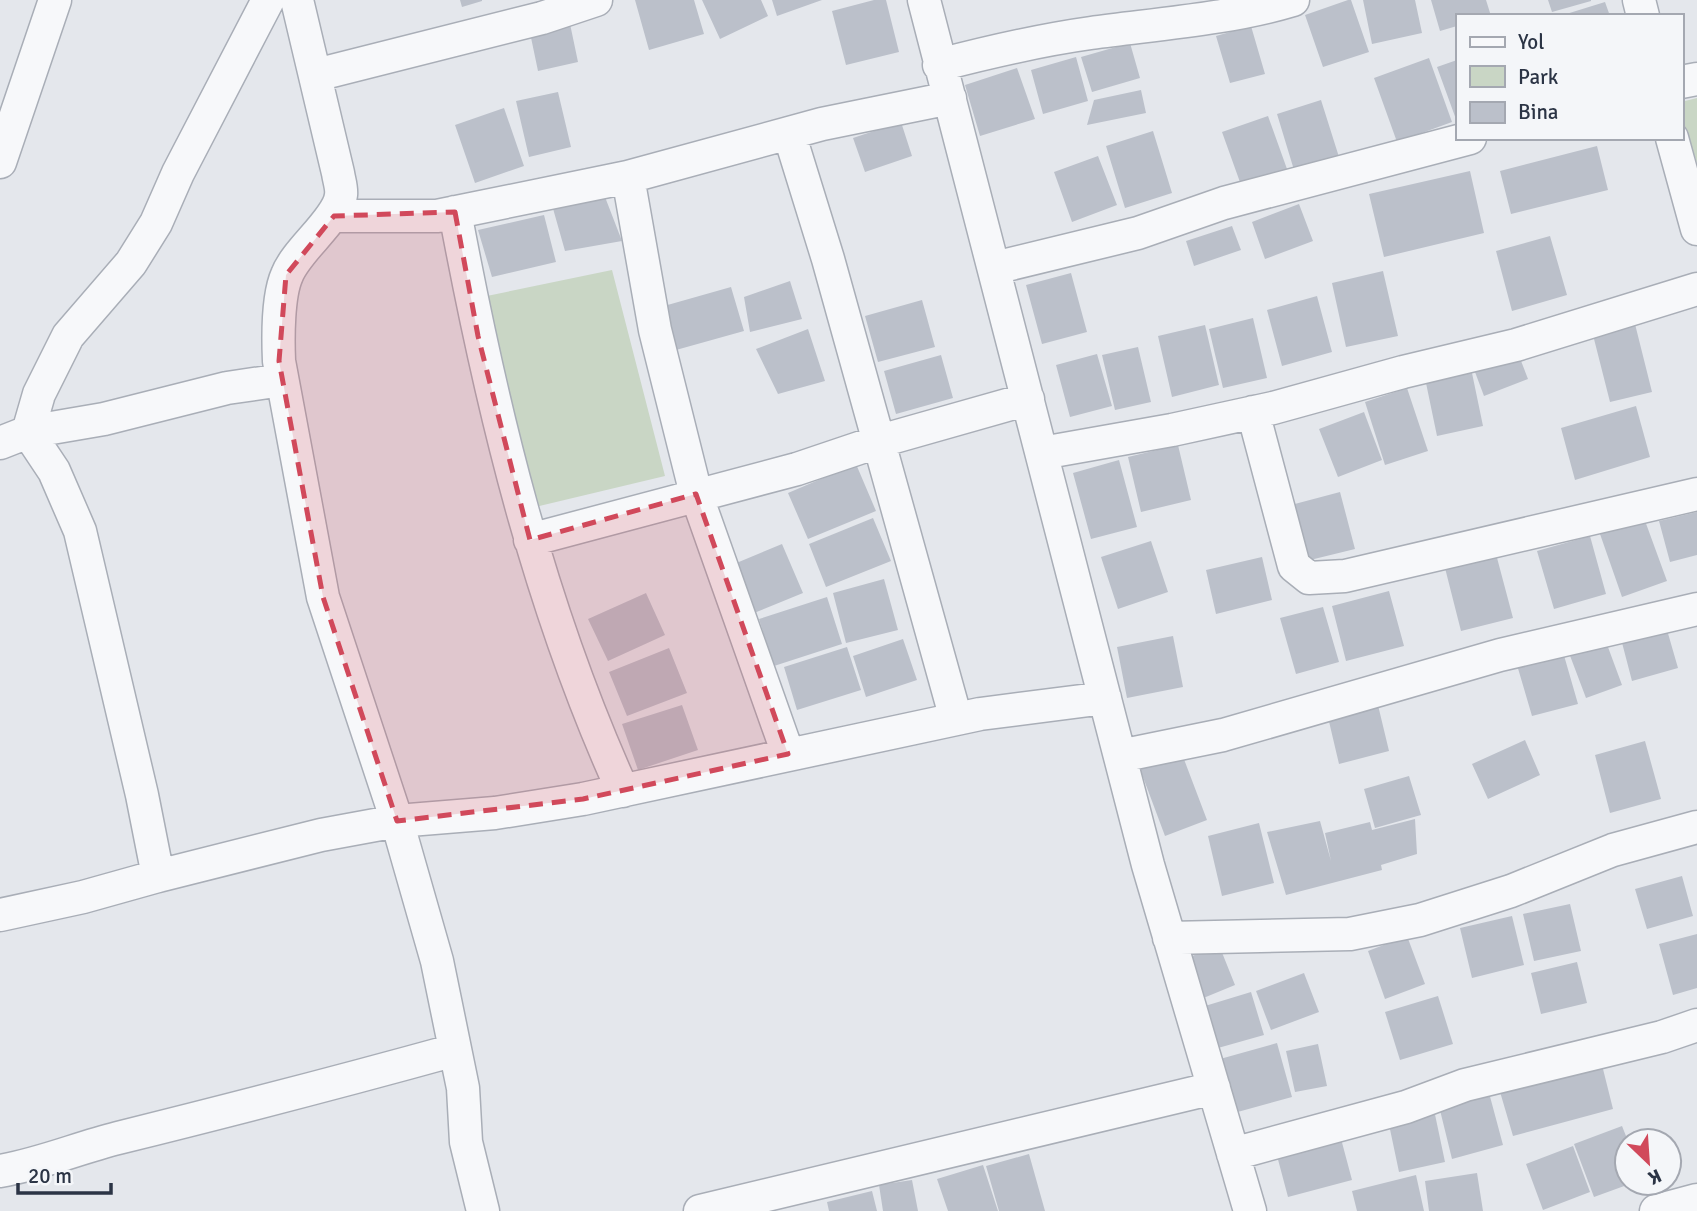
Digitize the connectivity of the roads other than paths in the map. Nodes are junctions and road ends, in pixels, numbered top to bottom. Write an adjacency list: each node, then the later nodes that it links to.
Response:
1 (55, 0): 13 (street)
2 (268, 0): 23 (street)
3 (298, 0): 8 (street)
4 (596, 0): 8 (street)
5 (924, 0): 7 (street)
6 (1293, 0): 7 (street)
7 (939, 65): 9 (street)
8 (316, 75): 16 (street)
9 (950, 98): 10 (street); 18 (street)
10 (789, 134): 14 (street); 24 (street)
11 (1462, 140): 18 (street)
12 (1673, 140): 17 (street)
13 (0, 162)
14 (628, 177): 15 (street); 26 (street)
15 (455, 212): 16 (street); 28 (street)
16 (334, 216): 20 (street)
17 (1697, 229)
18 (994, 268): 21 (street)
19 (1697, 289): 22 (street)
20 (282, 380): 23 (street); 35 (street)
21 (1028, 399): 24 (street); 25 (street)
22 (1253, 412): 25 (street); 27 (street)
23 (14, 437): 37 (street)
24 (880, 441): 26 (street); 31 (street)
25 (1042, 453): 30 (street)
26 (696, 494): 28 (street); 32 (street)
27 (1697, 494)
28 (530, 540): 34 (street)
29 (1697, 609): 33 (street)
30 (1105, 698): 31 (street); 33 (street)
31 (956, 719): 32 (street)
32 (788, 754): 34 (street)
33 (1120, 756): 39 (street)
34 (623, 790): 35 (street)
35 (397, 821): 37 (street); 41 (street)
36 (1697, 827): 39 (street)
37 (158, 876): 38 (street)
38 (0, 915)
39 (1169, 938): 42 (street)
40 (1697, 1025): 43 (street)
41 (455, 1051): 44 (street); 46 (street)
42 (1214, 1088): 43 (street); 47 (street)
43 (1233, 1154): 48 (street)
44 (0, 1171)
45 (1697, 1200): 49 (street)
46 (483, 1211)
47 (702, 1211)
48 (1250, 1211)
49 (1656, 1211)

